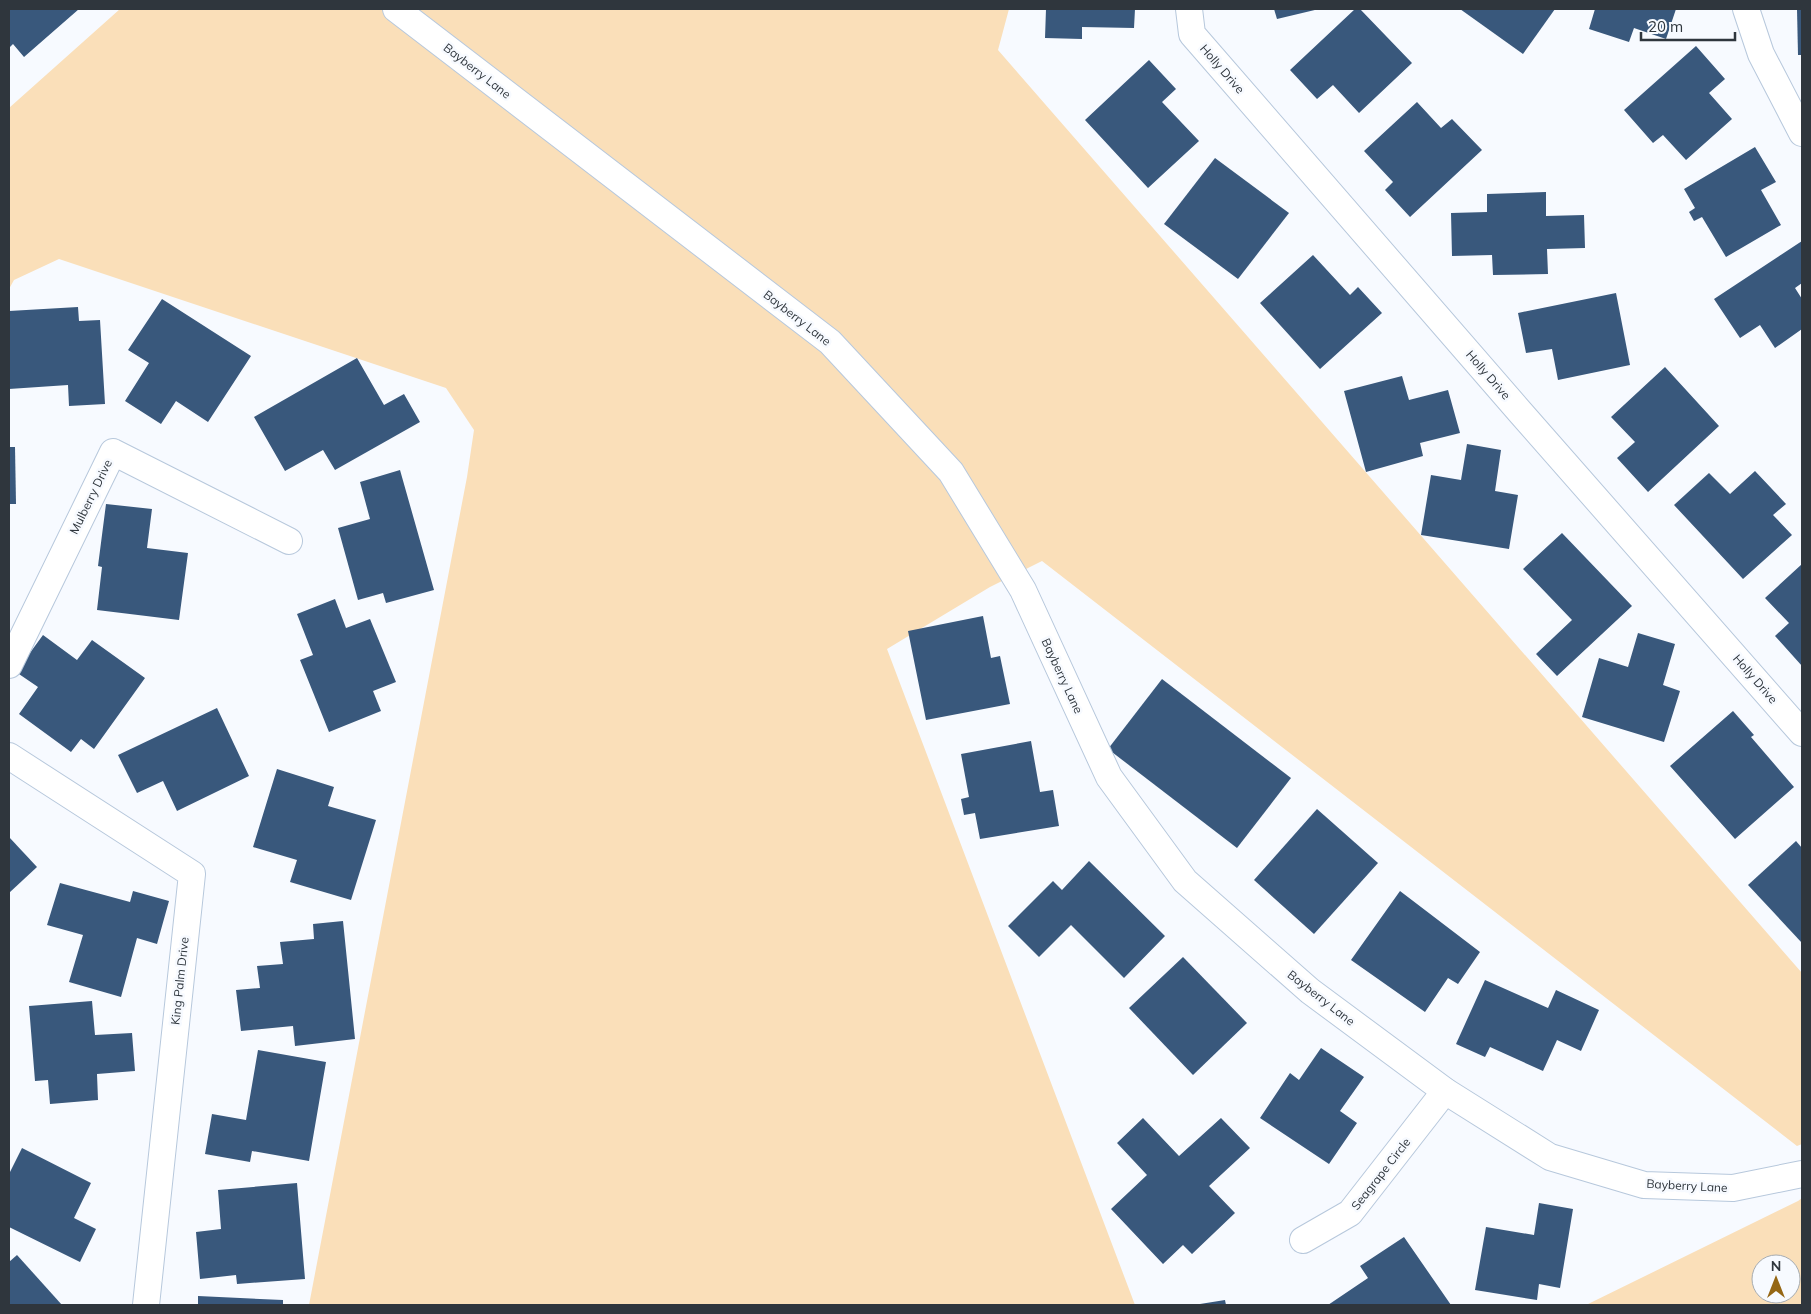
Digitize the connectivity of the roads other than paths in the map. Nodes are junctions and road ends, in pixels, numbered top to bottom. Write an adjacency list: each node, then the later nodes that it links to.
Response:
1 (396, 9): 9 (street, Bayberry Lane)
2 (1188, 9): 7 (street, Holly Drive)
3 (1746, 9): 4 (street)
4 (1802, 133)
5 (289, 541): 6 (street, Mulberry Drive)
6 (9, 665)
7 (1802, 733)
8 (9, 756): 12 (street, King Palm Drive)
9 (1445, 1091): 10 (street, Bayberry Lane); 11 (street, Seagrape Circle)
10 (1802, 1174)
11 (1303, 1240)
12 (146, 1305)

